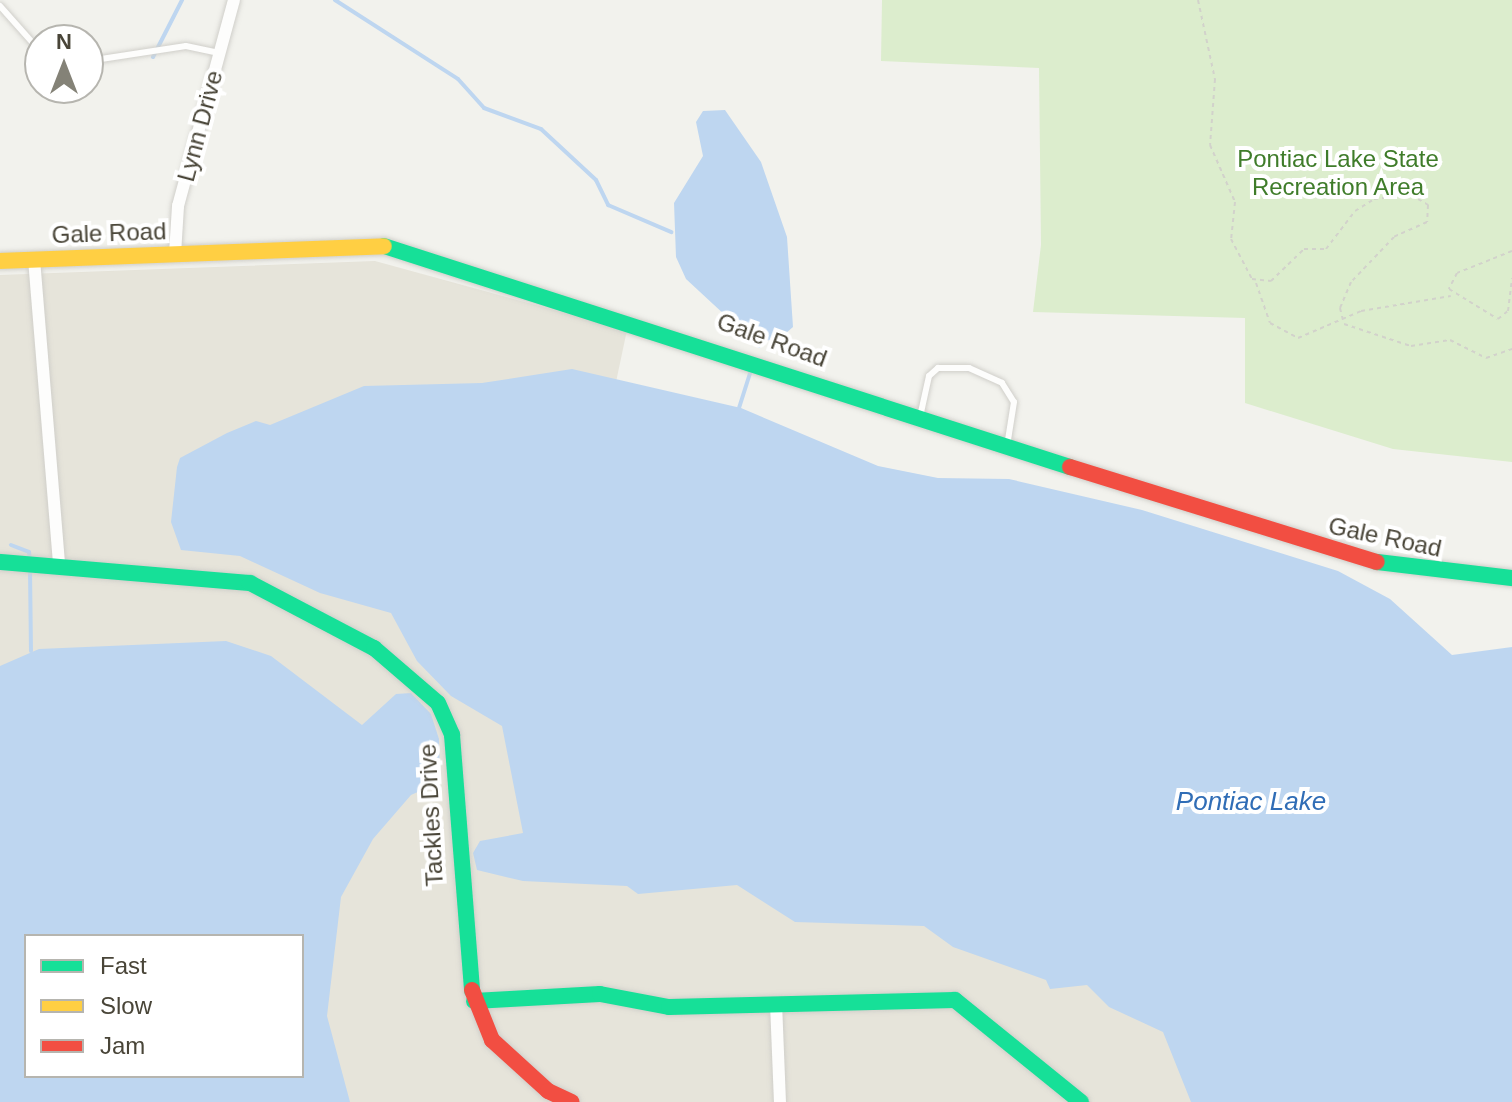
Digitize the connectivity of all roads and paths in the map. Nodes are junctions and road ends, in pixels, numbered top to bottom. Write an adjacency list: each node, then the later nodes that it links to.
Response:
1 (234, 0): 5 (street, Lynn Drive)
2 (1198, 0): 12 (path)
3 (0, 6): 4 (lane)
4 (24, 33)
5 (220, 53): 6 (lane); 8 (street, Lynn Drive)
6 (104, 59)
7 (1512, 251): 13 (path)
8 (175, 254): 9 (street, Gale Road); 16 (street, Gale Road)
9 (34, 259): 10 (street, Gale Road); 19 (street)
10 (0, 261)
11 (1512, 278): 13 (path)
12 (1255, 282): 14 (path); 14 (path)
13 (1451, 296): 14 (path)
14 (1342, 319): 15 (path)
15 (1512, 349)
16 (920, 421): 17 (street, Gale Road); 17 (lane)
17 (1007, 450): 20 (street, Gale Road)
18 (0, 562): 19 (street, Tackles Drive)
19 (59, 562): 21 (street, Tackles Drive)
20 (1512, 578)
21 (474, 1001): 22 (street); 23 (street, Tackles Drive)
22 (776, 1003): 24 (street); 25 (street)
23 (572, 1102)
24 (780, 1102)
25 (1081, 1102)

